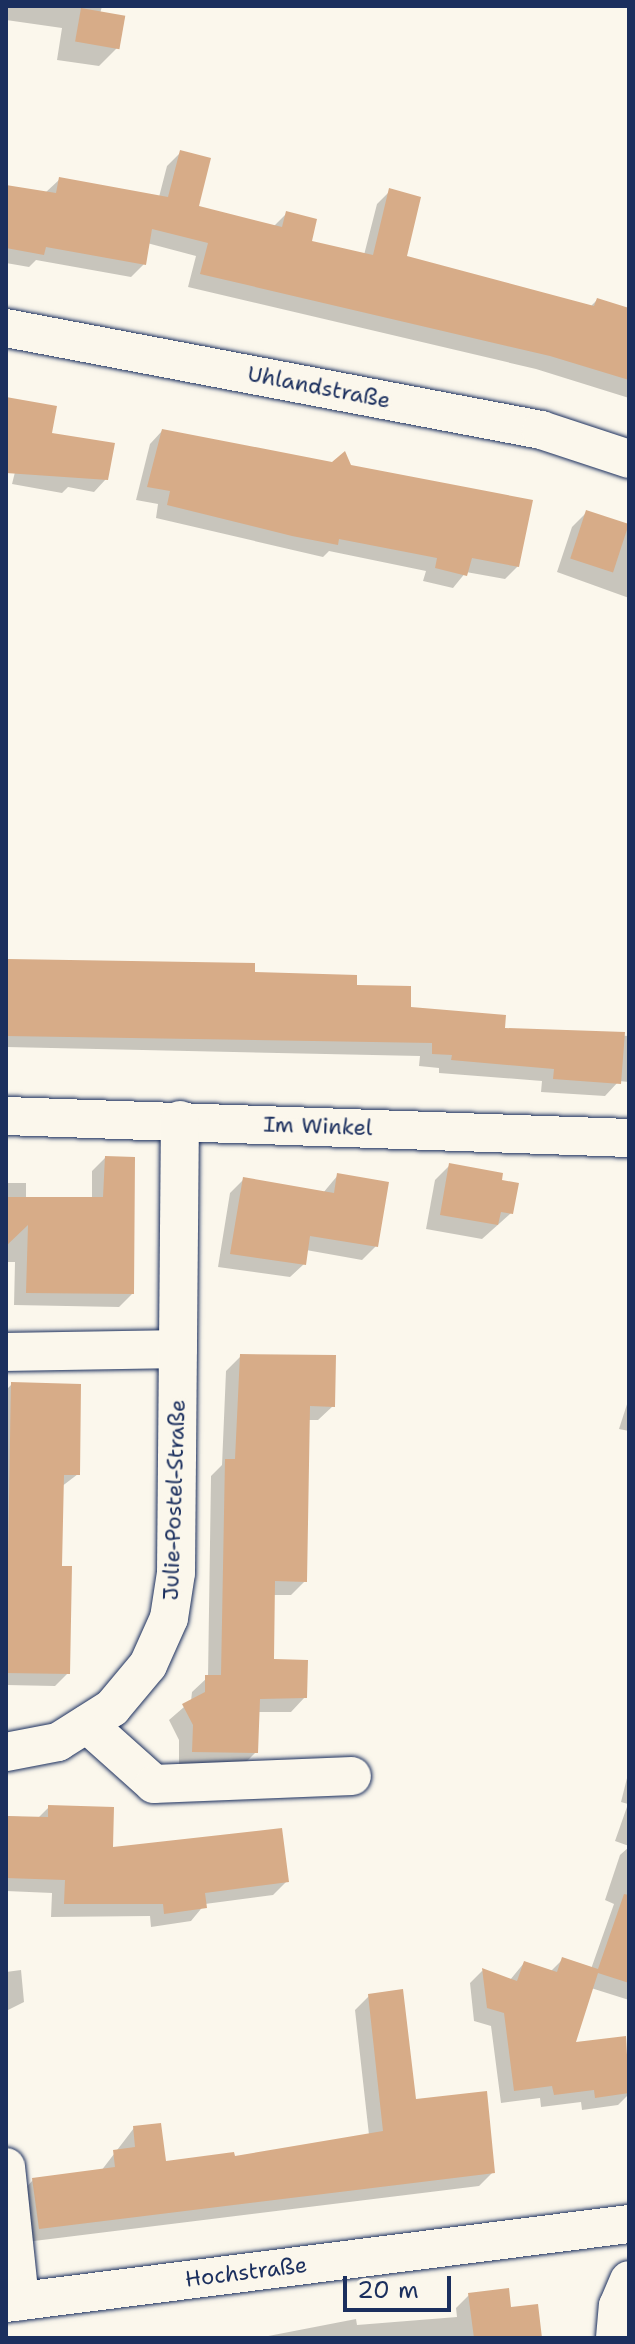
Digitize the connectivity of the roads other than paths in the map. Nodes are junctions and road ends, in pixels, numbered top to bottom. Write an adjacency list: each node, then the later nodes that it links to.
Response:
1 (6, 328): 2 (street, Uhlandstraße)
2 (629, 459)
3 (6, 1116): 4 (street, Im Winkel)
4 (180, 1120): 5 (street, Im Winkel); 6 (street, Julie-Postel-Straße)
5 (629, 1138)
6 (178, 1349): 7 (street); 8 (street, Julie-Postel-Straße)
7 (6, 1352)
8 (87, 1724): 9 (street, Julie-Postel-Straße); 10 (street)
9 (6, 1752)
10 (352, 1776)
11 (6, 2167): 14 (street)
12 (629, 2224): 14 (street, Hochstraße)
13 (629, 2280): 15 (street)
14 (13, 2302)
15 (615, 2338)

